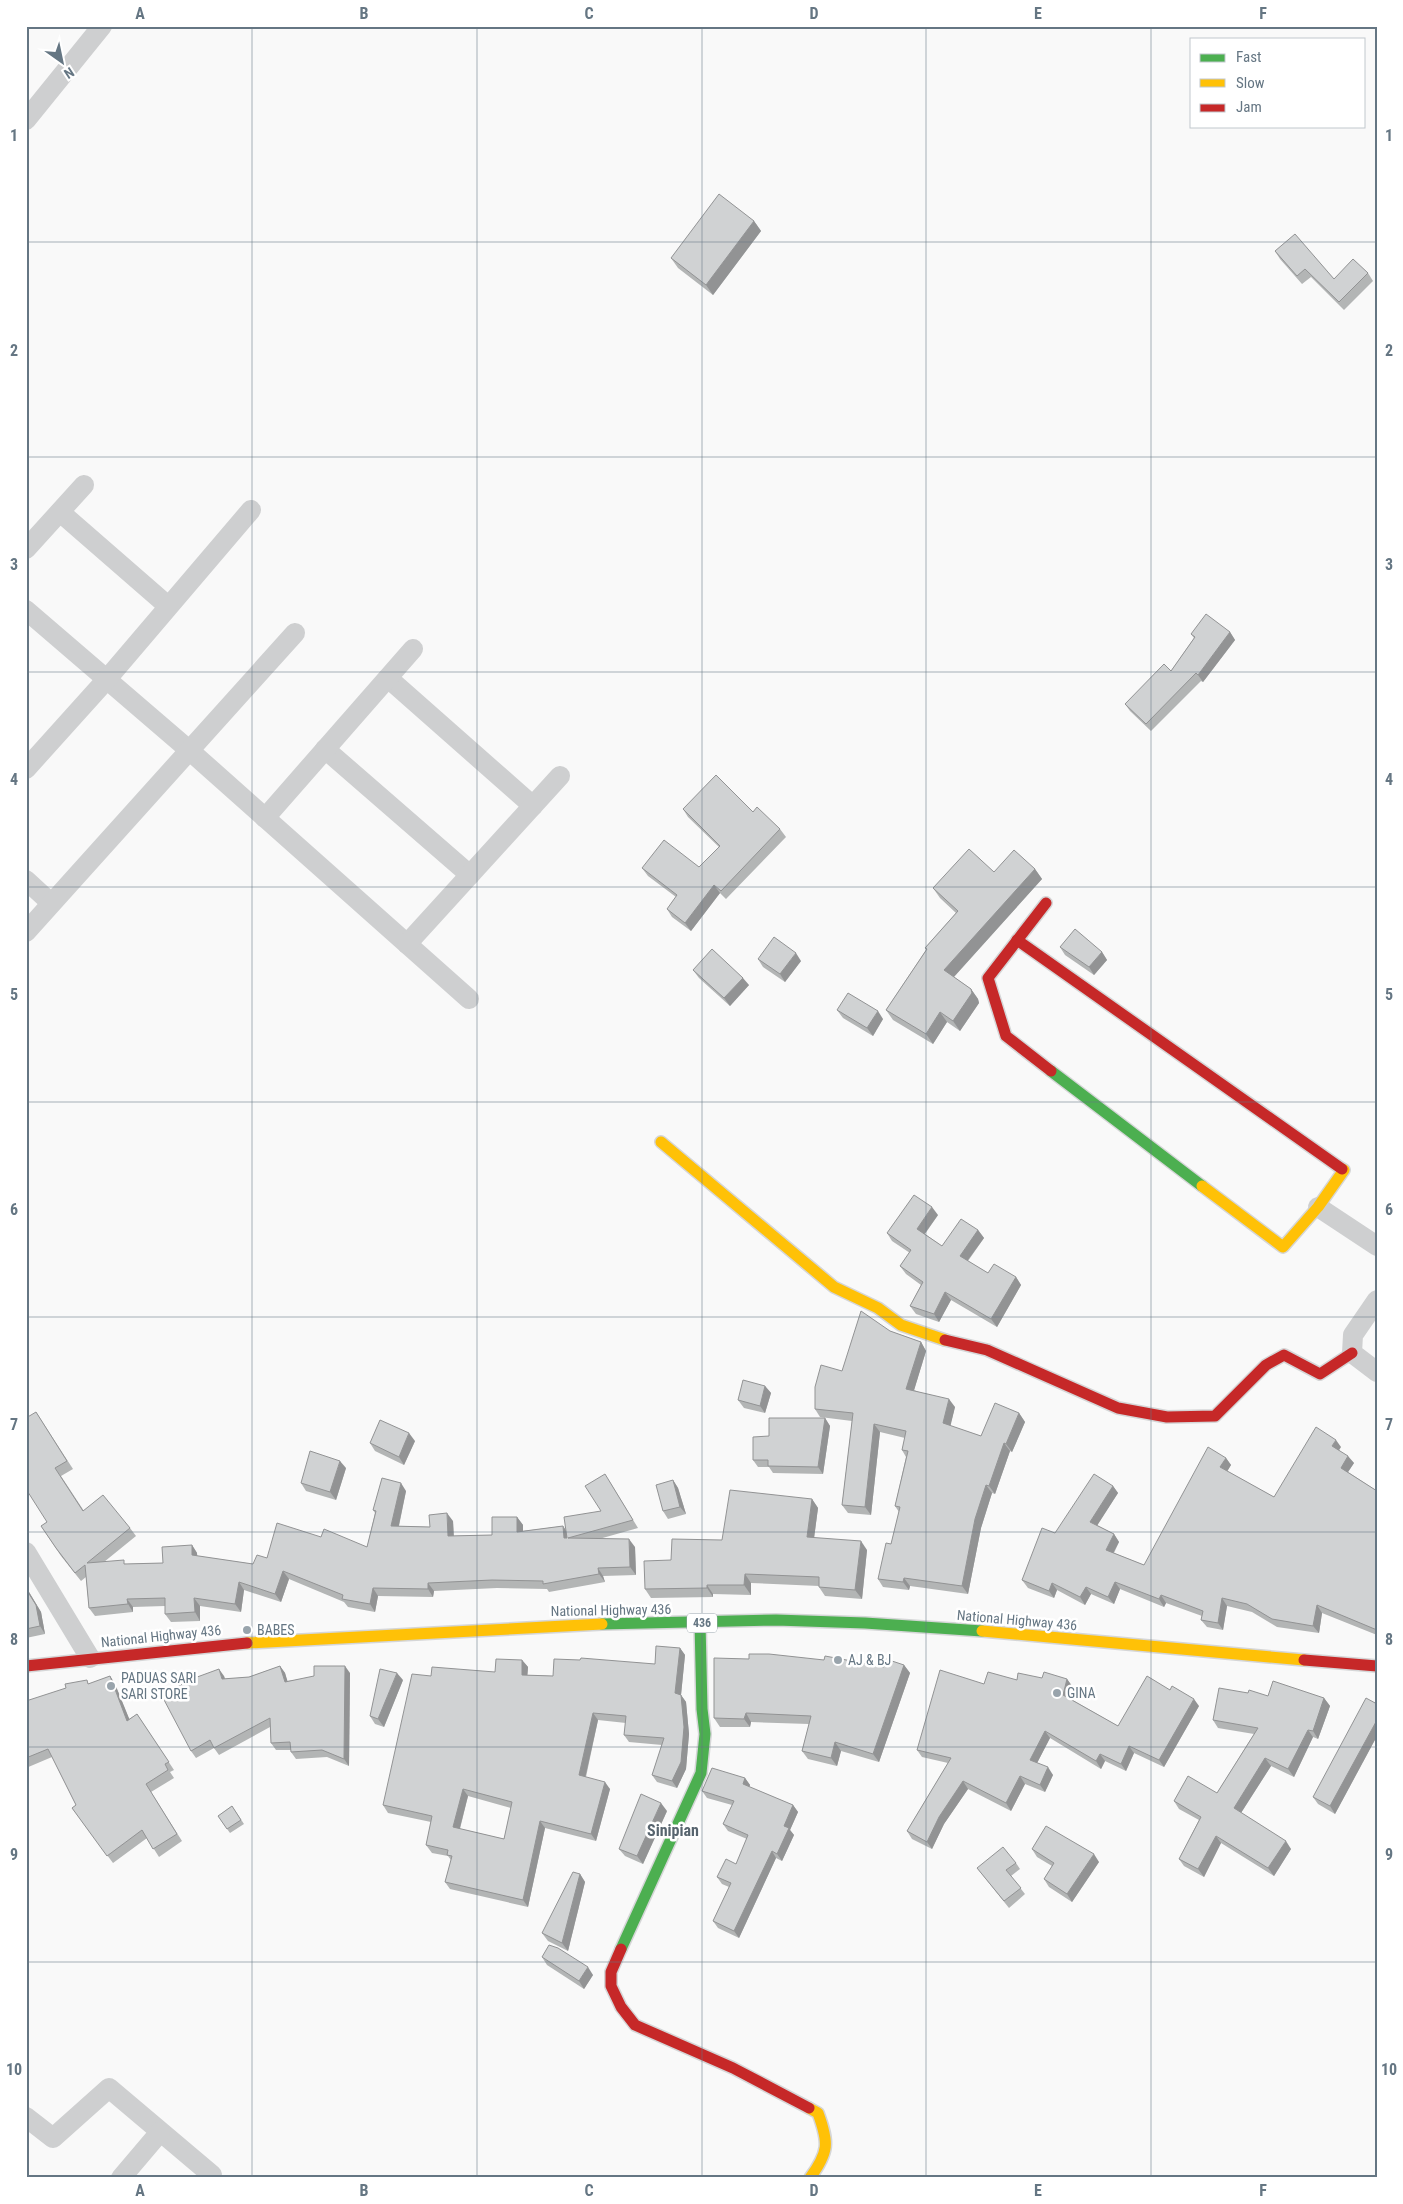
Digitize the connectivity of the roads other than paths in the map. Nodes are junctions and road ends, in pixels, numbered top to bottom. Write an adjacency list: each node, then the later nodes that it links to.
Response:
1 (102, 26): 2 (street)
2 (26, 120)
3 (84, 485): 5 (street)
4 (251, 510): 7 (street)
5 (60, 512): 6 (street); 7 (street)
6 (26, 549)
7 (168, 606): 12 (street)
8 (26, 610): 12 (street)
9 (295, 633): 14 (street)
10 (414, 649): 11 (street)
11 (388, 678): 13 (street); 17 (street)
12 (107, 679): 14 (street); 15 (street)
13 (325, 749): 18 (street); 19 (street)
14 (189, 750): 18 (street); 22 (street)
15 (30, 756)
16 (560, 776): 17 (street)
17 (533, 806): 19 (street)
18 (265, 818): 25 (street)
19 (470, 875): 25 (street)
20 (26, 880): 22 (street)
21 (1046, 902): 24 (street)
22 (52, 904): 23 (street)
23 (26, 932)
24 (1017, 940): 28 (street); 28 (street)
25 (408, 944): 26 (street)
26 (469, 999)
27 (661, 1142): 31 (street)
28 (1318, 1207): 29 (street)
29 (1377, 1246)
30 (1377, 1300): 31 (street)
31 (1352, 1353): 32 (street)
32 (1377, 1372)
33 (26, 1552): 35 (street)
34 (700, 1623): 35 (street, National Highway 436 / 436); 37 (street, National Highway 436 / 436); 42 (street)
35 (90, 1658): 36 (street, National Highway 436 / 436)
36 (26, 1666)
37 (1377, 1666)
38 (26, 2117): 39 (street)
39 (160, 2132): 40 (street); 41 (street)
40 (121, 2178)
41 (210, 2178)
42 (810, 2178)

